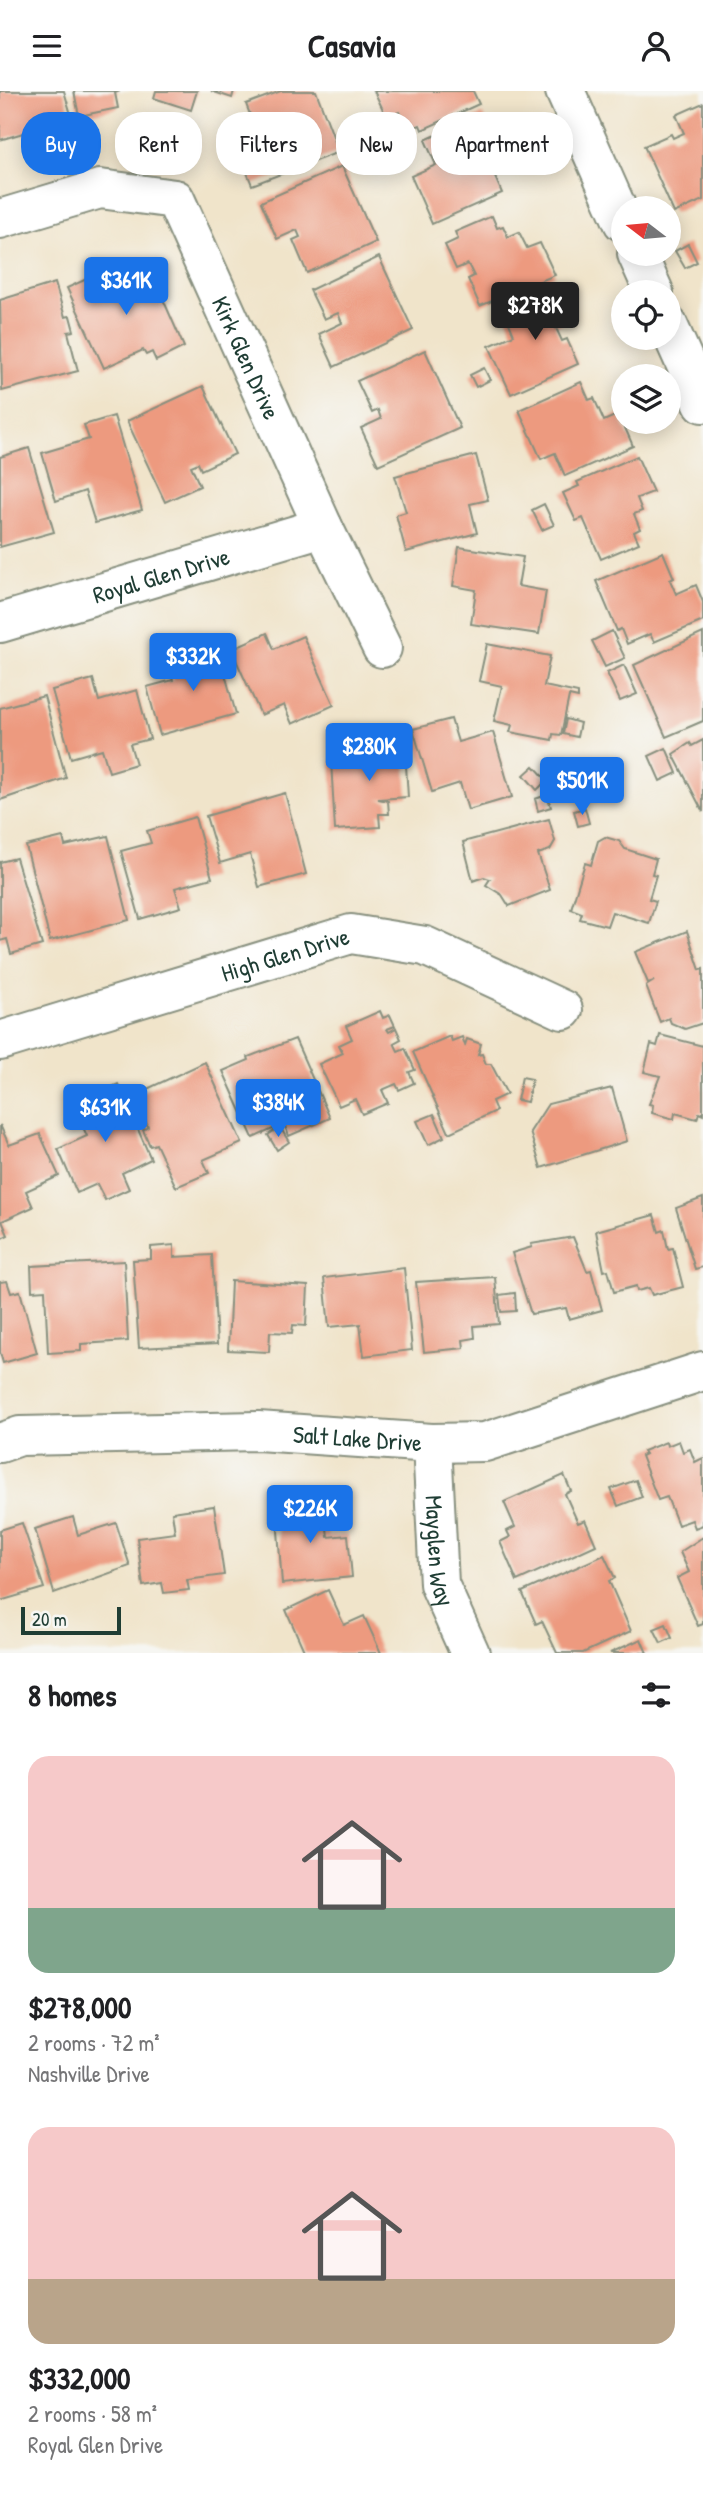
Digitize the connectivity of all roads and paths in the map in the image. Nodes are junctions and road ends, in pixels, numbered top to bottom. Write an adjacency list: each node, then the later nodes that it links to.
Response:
1 (565, 91): 2 (street)
2 (611, 196)
3 (0, 219): 6 (street, Kirk Glen Drive)
4 (679, 350): 5 (street)
5 (703, 403)
6 (323, 527): 7 (street, Royal Glen Drive); 8 (street)
7 (0, 623)
8 (382, 648)
9 (563, 1010): 10 (street, High Glen Drive)
10 (0, 1041)
11 (703, 1371): 13 (street, Salt Lake Drive)
12 (0, 1443): 13 (street, Salt Lake Drive)
13 (432, 1443): 14 (street, Mayglen Way)
14 (470, 1653)

